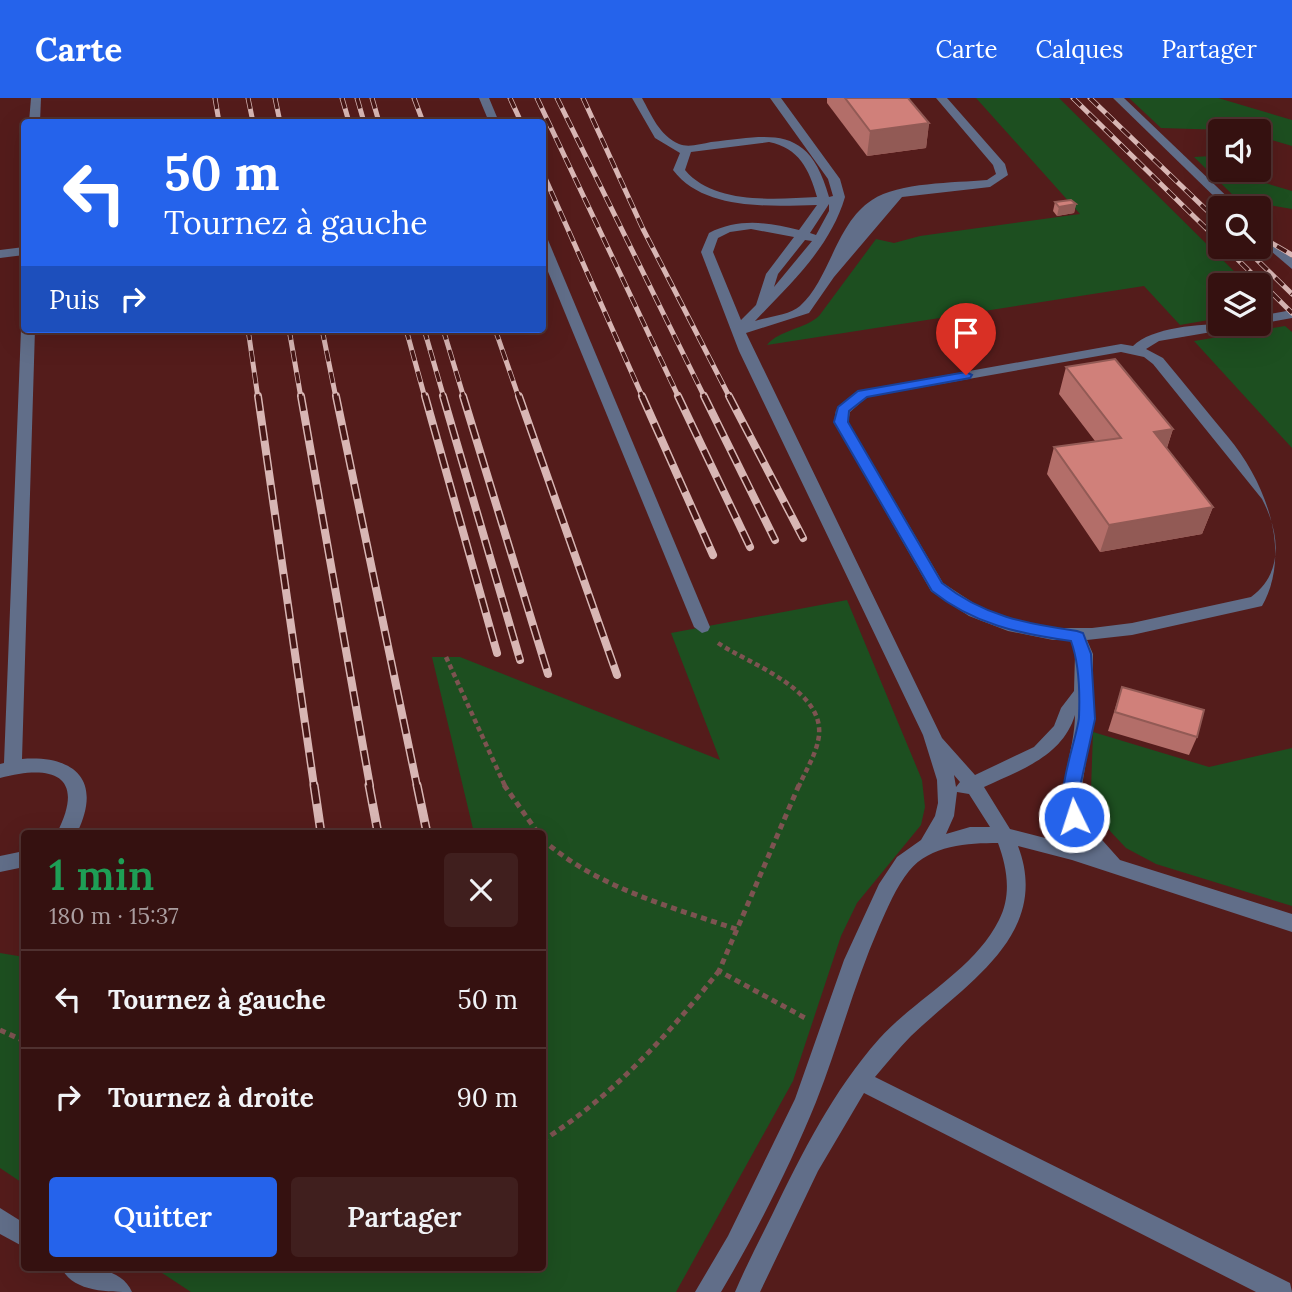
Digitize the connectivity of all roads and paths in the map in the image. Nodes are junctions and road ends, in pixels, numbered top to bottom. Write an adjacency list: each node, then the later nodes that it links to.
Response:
1 (36, 98): 7 (street)
2 (484, 98): 8 (street)
3 (637, 98): 9 (street)
4 (775, 98): 11 (street)
5 (941, 98): 24 (street)
6 (1118, 98): 10 (street)
7 (35, 119)
8 (493, 119)
9 (683, 149): 12 (street); 12 (street)
10 (1220, 196)
11 (839, 200): 12 (street); 14 (street)
12 (824, 201): 13 (street)
13 (800, 235): 14 (street); 20 (street); 24 (street)
14 (817, 239): 20 (street)
15 (1271, 245): 19 (street)
16 (546, 250): 27 (street)
17 (21, 251): 18 (street)
18 (0, 254)
19 (1292, 265)
20 (762, 306): 24 (street)
21 (1292, 314): 22 (street)
22 (1271, 318)
23 (1208, 328): 26 (street)
24 (738, 331): 31 (street)
25 (28, 333): 32 (street)
26 (1137, 350): 28 (street); 28 (street)
27 (702, 627): 44 (path)
28 (1077, 637): 30 (street)
29 (446, 657): 36 (path)
30 (1083, 692): 33 (street); 42 (street)
31 (932, 735): 33 (street); 34 (street)
32 (6, 769): 35 (street)
33 (973, 785): 34 (street); 37 (street)
34 (949, 800): 39 (street)
35 (69, 830)
36 (536, 830)
37 (1004, 835): 39 (street); 42 (street); 49 (street)
38 (546, 842): 44 (path)
39 (928, 846): 47 (street)
40 (21, 860): 41 (street)
41 (0, 864)
42 (1118, 867): 43 (street)
43 (1292, 923)
44 (739, 930): 45 (path)
45 (719, 971): 47 (path); 50 (path)
46 (0, 1030): 48 (path)
47 (829, 1032): 57 (street)
48 (21, 1040)
49 (860, 1080): 58 (street); 59 (street)
50 (546, 1139)
51 (0, 1220): 52 (street)
52 (21, 1234)
53 (76, 1271): 55 (street)
54 (79, 1271): 56 (street)
55 (105, 1292)
56 (120, 1292)
57 (707, 1292)
58 (747, 1292)
59 (1282, 1292)

